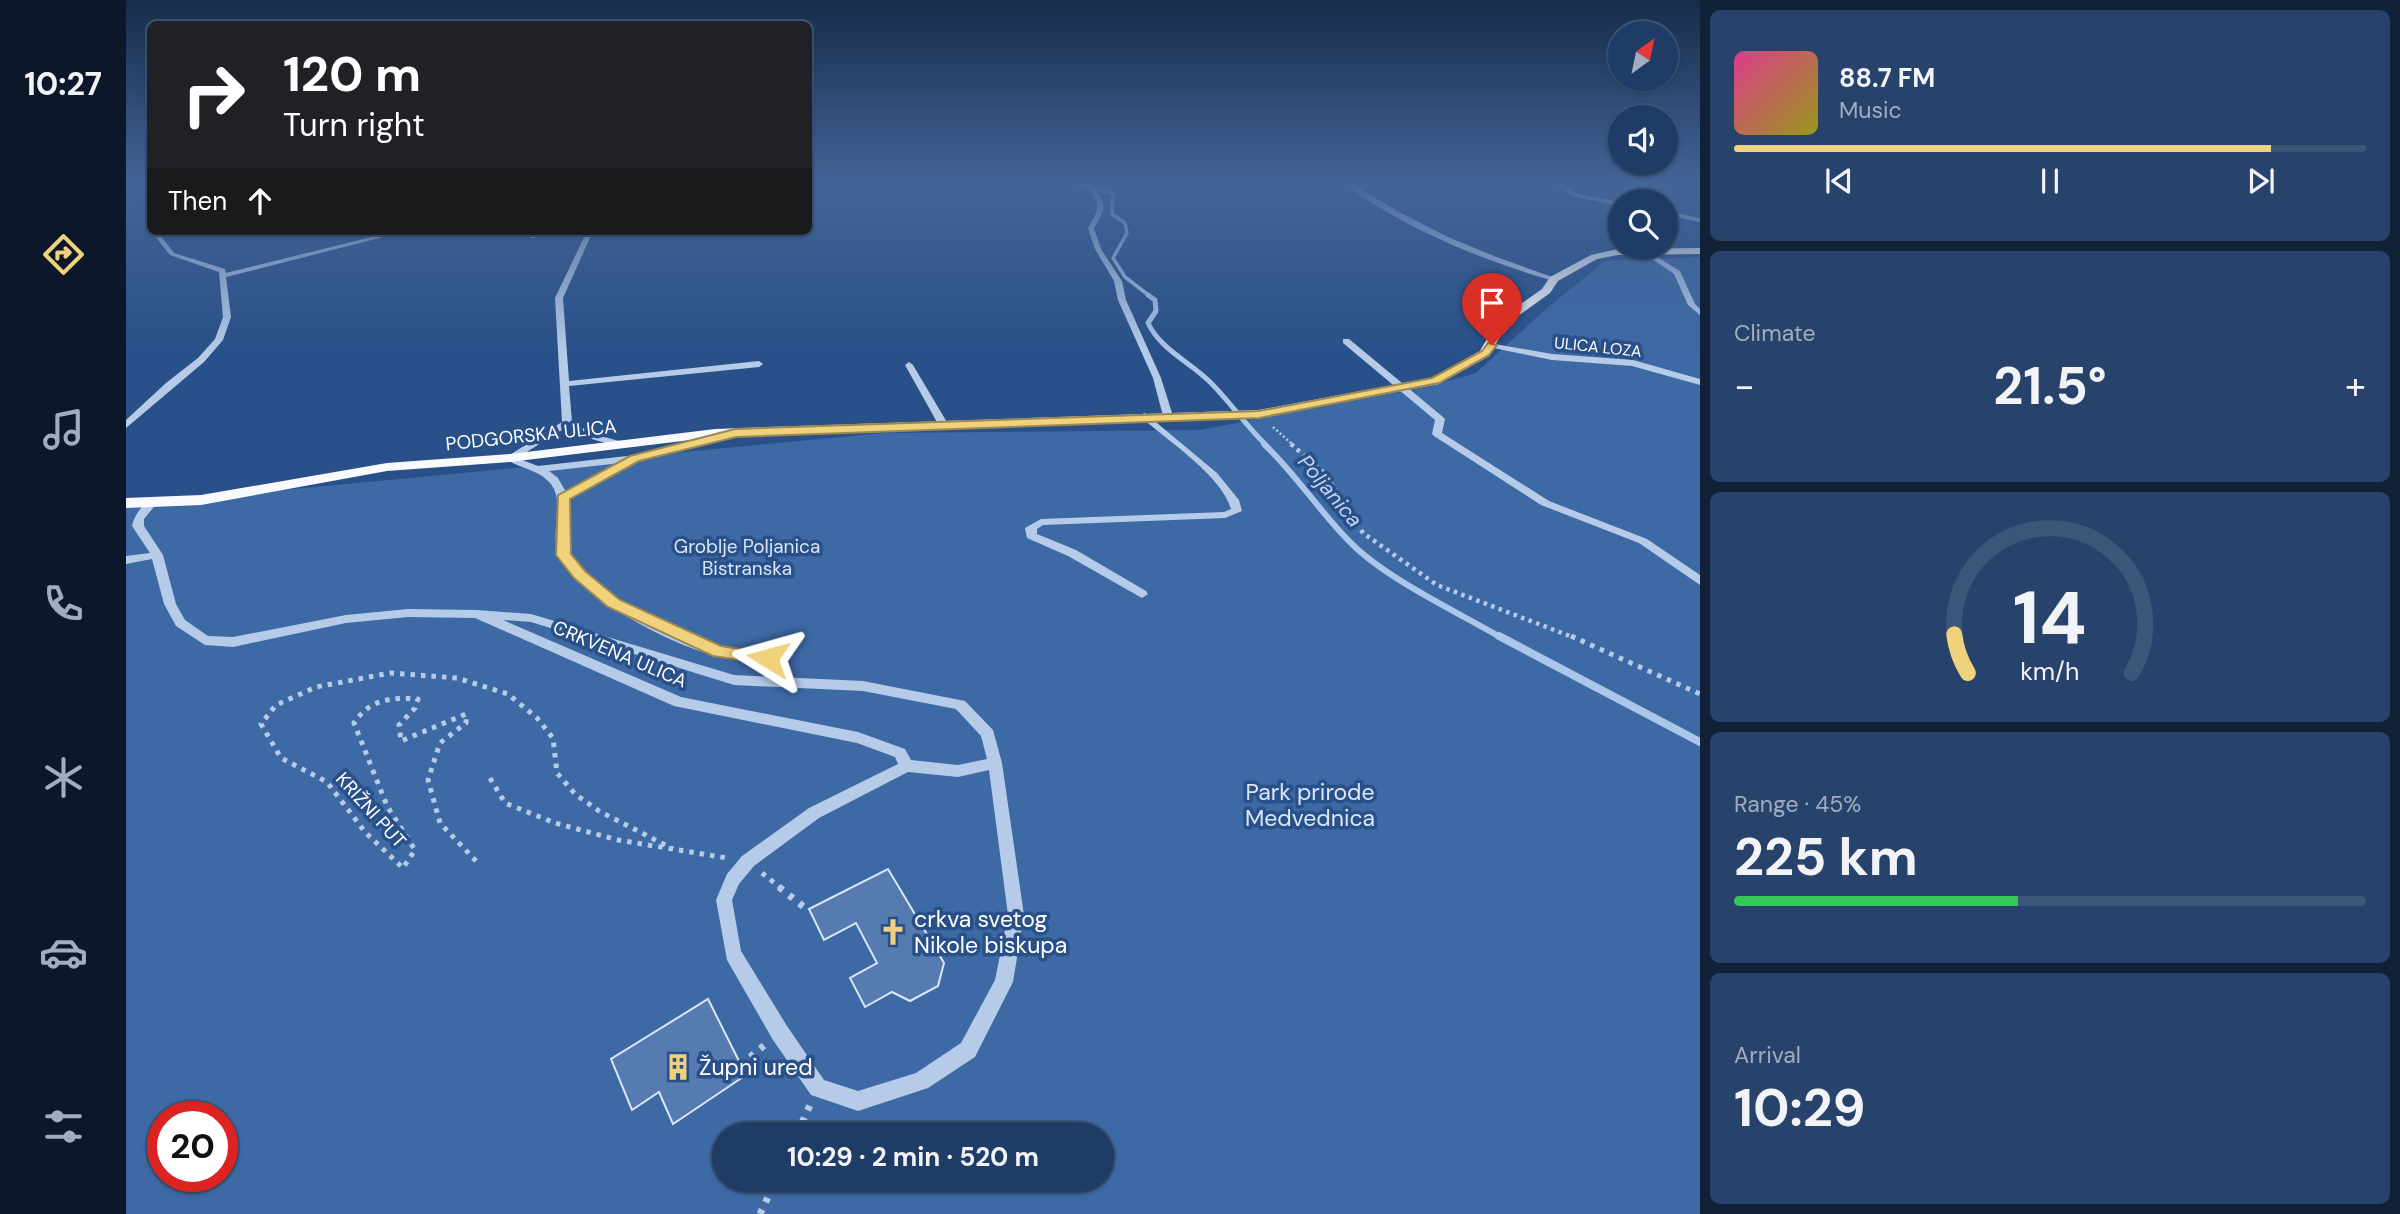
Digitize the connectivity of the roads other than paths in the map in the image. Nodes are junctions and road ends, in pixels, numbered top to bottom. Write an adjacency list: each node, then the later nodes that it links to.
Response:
1 (160, 239): 10 (street)
2 (373, 239): 10 (street)
3 (586, 239): 18 (street)
4 (1095, 239): 21 (street)
5 (1440, 239): 11 (street)
6 (1700, 251): 7 (main road, PODGORSKA ULICA)
7 (1678, 252)
8 (1608, 254): 11 (main road, PODGORSKA ULICA)
9 (1656, 259): 12 (street)
10 (223, 276): 24 (street)
11 (1554, 279): 14 (main road, PODGORSKA ULICA)
12 (1700, 313)
13 (1346, 341): 19 (street)
14 (1492, 345): 17 (street, ULICA LOZA); 19 (main road, PODGORSKA ULICA)
15 (759, 364): 18 (street)
16 (909, 366): 23 (street)
17 (1700, 382)
18 (565, 384): 22 (street)
19 (1404, 387): 21 (main road, PODGORSKA ULICA); 36 (street)
20 (1145, 416): 21 (main road, PODGORSKA ULICA); 23 (main road, PODGORSKA ULICA); 37 (street)
21 (1168, 416)
22 (567, 423): 26 (street); 27 (street)
23 (943, 424): 25 (main road, PODGORSKA ULICA)
24 (126, 425)
25 (735, 433): 26 (main road, PODGORSKA ULICA); 28 (street)
26 (623, 445): 27 (main road, PODGORSKA ULICA)
27 (510, 458): 29 (street); 31 (main road, PODGORSKA ULICA)
28 (635, 459): 29 (street); 30 (street)
29 (537, 469): 30 (street)
30 (563, 498): 39 (street)
31 (153, 502): 32 (main road, PODGORSKA ULICA); 33 (street, CRKVENA ULICA)
32 (126, 503)
33 (132, 519): 34 (street, CRKVENA ULICA)
34 (157, 555): 35 (street); 38 (street, CRKVENA ULICA)
35 (126, 560)
36 (1700, 581)
37 (1142, 594)
38 (477, 614): 40 (street, CRKVENA ULICA); 41 (street, CRKVENA ULICA)
39 (768, 658)
40 (995, 763): 41 (street); 41 (street, CRKVENA ULICA)
41 (907, 766)

